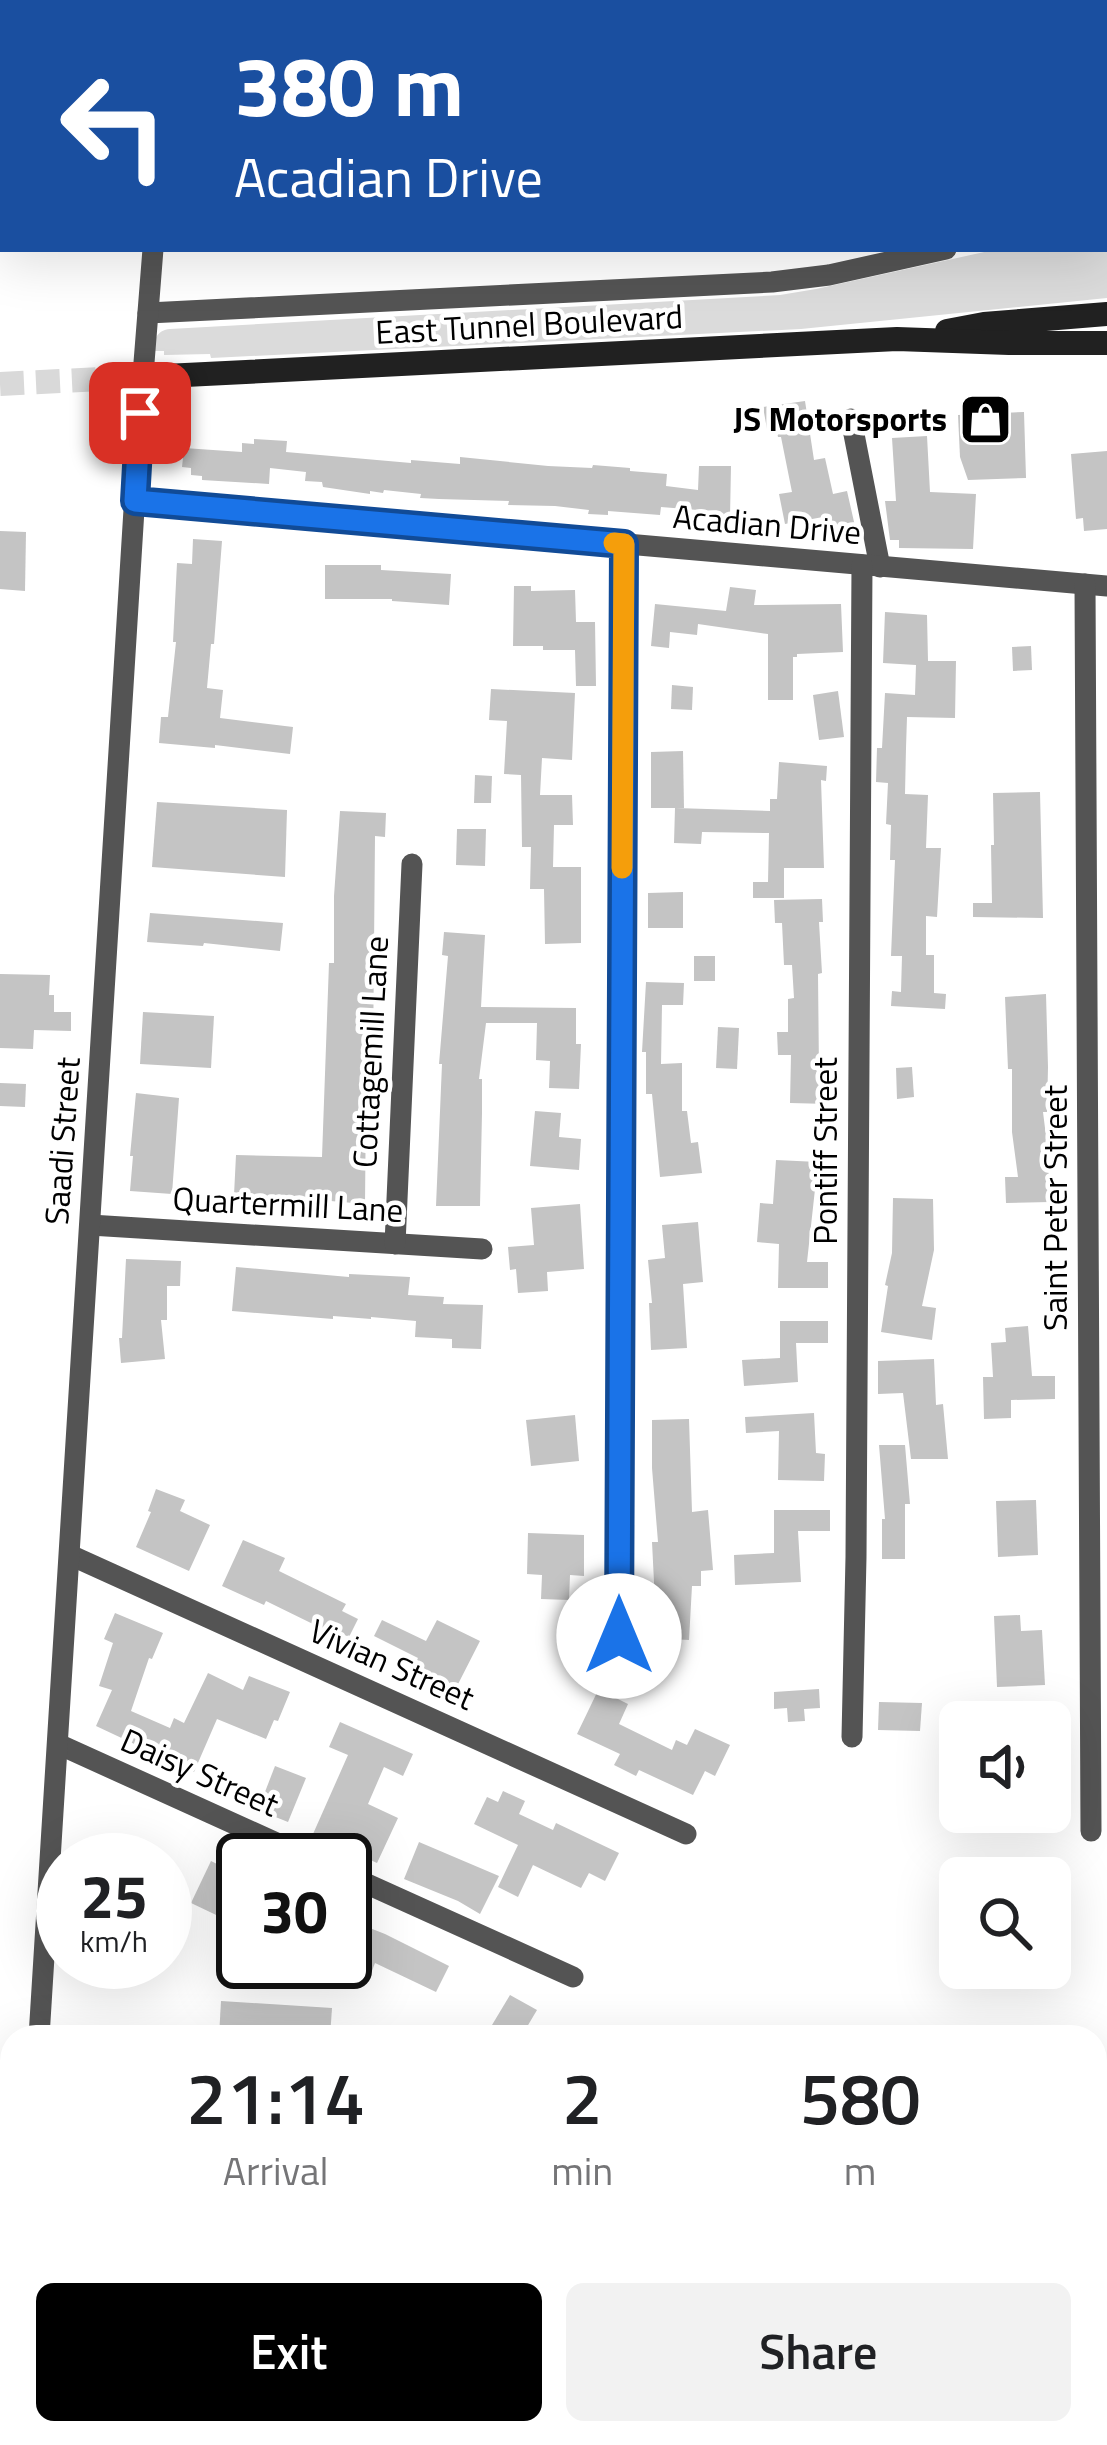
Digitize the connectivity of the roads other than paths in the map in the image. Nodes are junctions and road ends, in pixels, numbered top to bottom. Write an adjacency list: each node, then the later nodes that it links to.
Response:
1 (154, 252): 3 (street, Saadi Street)
2 (932, 252): 3 (street)
3 (148, 313): 9 (street, Saadi Street)
4 (1107, 314): 5 (main road, East Tunnel Boulevard)
5 (897, 339): 6 (main road, East Tunnel Boulevard); 7 (main road, East Tunnel Boulevard)
6 (1107, 343)
7 (165, 376)
8 (851, 418): 11 (street, Pontiff Street)
9 (135, 501): 10 (street, Acadian Drive); 14 (street, Saadi Street)
10 (624, 544): 11 (street, Acadian Drive); 18 (street)
11 (871, 566): 12 (street, Acadian Drive); 19 (street, Pontiff Street)
12 (1096, 585): 21 (street, Saint Peter Street)
13 (412, 864): 15 (street, Cottagemill Lane)
14 (90, 1225): 15 (street, Quartermill Lane); 17 (street, Saadi Street)
15 (394, 1244): 16 (street, Quartermill Lane)
16 (482, 1249)
17 (70, 1555): 20 (street, Saadi Street); 23 (street, Vivian Street)
18 (619, 1636)
19 (852, 1737)
20 (58, 1744): 22 (street, Daisy Street); 26 (street, Saadi Street)
21 (1091, 1831)
22 (254, 1833)
23 (686, 1834)
24 (372, 1886): 25 (street)
25 (572, 1977)
26 (39, 2025)

